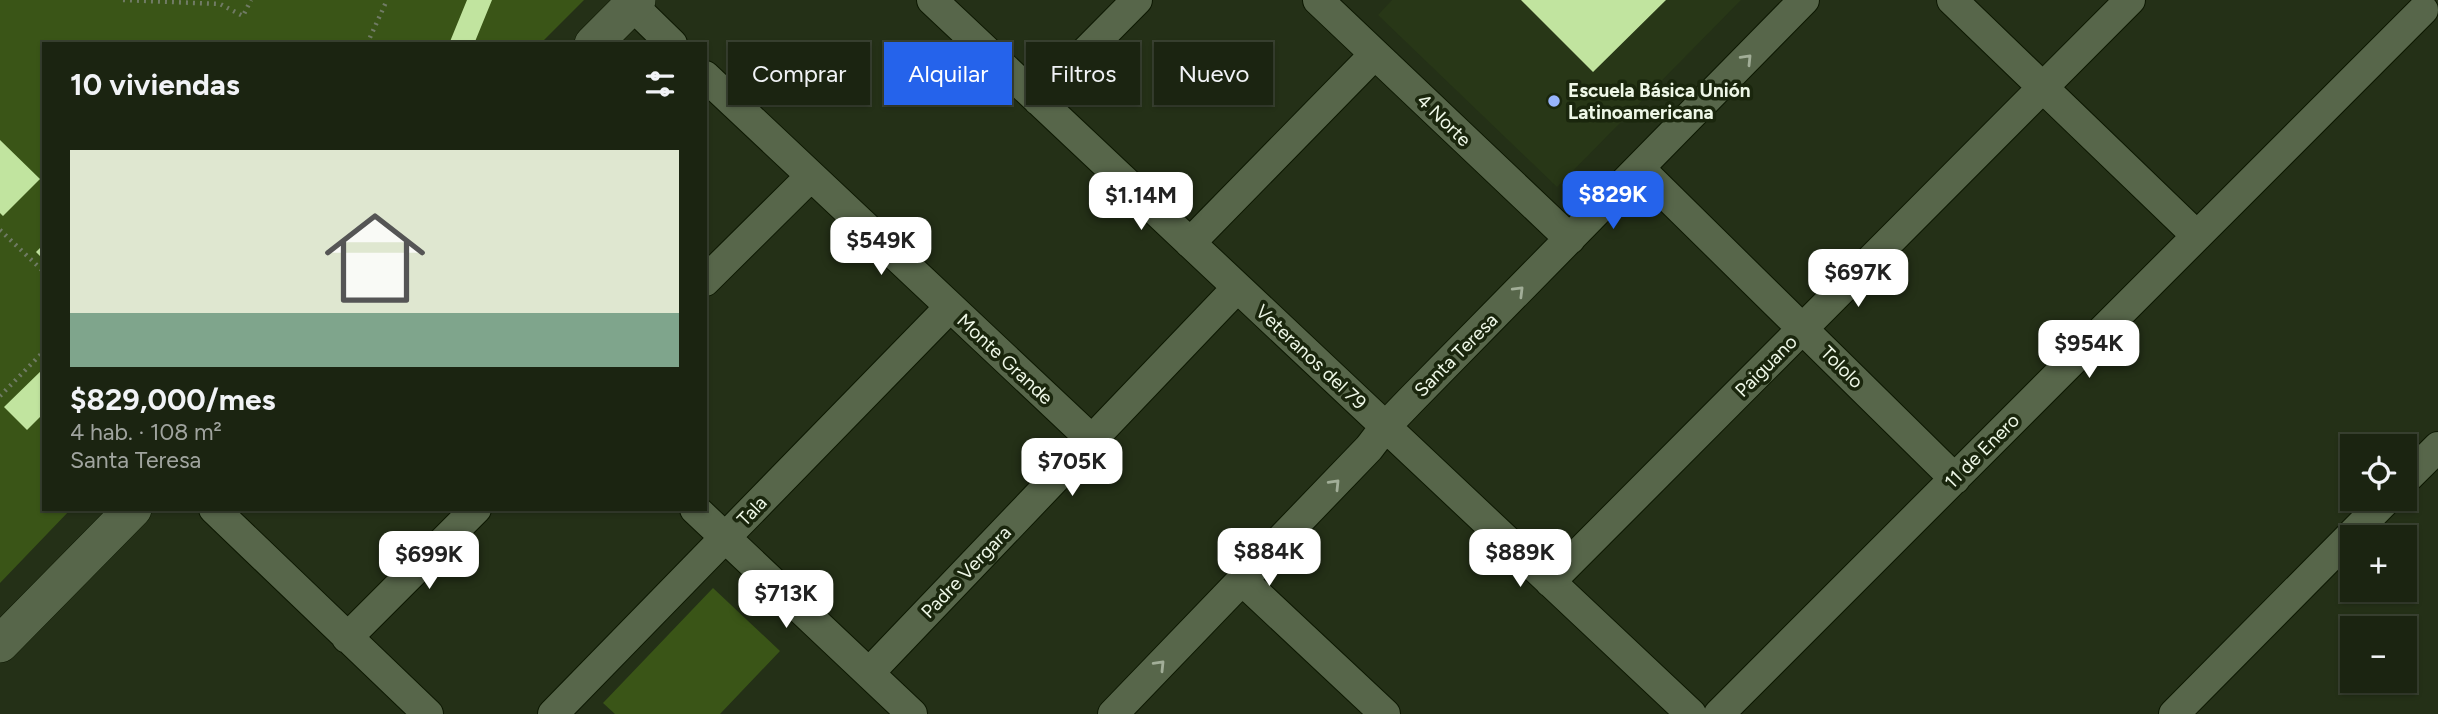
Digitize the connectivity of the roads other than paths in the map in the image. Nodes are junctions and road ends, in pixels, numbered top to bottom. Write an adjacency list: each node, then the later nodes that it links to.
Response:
1 (932, 0): 15 (street, Veteranos del 79)
2 (1137, 0): 11 (street)
3 (1318, 0): 12 (street, 4 Norte)
4 (1804, 0): 17 (street, Santa Teresa, one-way to 4)
5 (1952, 0): 14 (street)
6 (2130, 0): 14 (street, Paiguano)
7 (634, 3): 9 (street); 10 (street)
8 (2425, 11): 19 (street, 11 de Enero)
9 (595, 42)
10 (670, 42)
11 (1095, 42)
12 (1375, 54): 20 (street, 4 Norte); 21 (street)
13 (707, 78): 18 (street, Monte Grande)
14 (2043, 88): 19 (street); 25 (street, Paiguano)
15 (1026, 89)
16 (1043, 105): 21 (street, Veteranos del 79)
17 (1640, 168): 20 (street, Santa Teresa); 25 (street, Tololo)
18 (810, 177): 22 (street); 24 (street, Monte Grande)
19 (2197, 236): 30 (street, 11 de Enero)
20 (1570, 239): 26 (street, Santa Teresa, one-way to 20)
21 (1190, 243): 23 (street, Veteranos del 79)
22 (707, 279)
23 (1237, 288): 26 (street, Veteranos del 79); 27 (street, Padre Vergara)
24 (950, 307): 27 (street, Monte Grande); 36 (street, Tala)
25 (1803, 329): 30 (street, Tololo); 38 (street, Paiguano)
26 (1385, 427): 37 (street, Santa Teresa, one-way to 26); 38 (street, Veteranos del 79)
27 (1092, 440): 41 (street, Padre Vergara)
28 (2438, 447): 29 (street)
29 (2417, 468)
30 (1955, 479): 48 (street, 11 de Enero)
31 (131, 511): 40 (street)
32 (216, 511): 39 (street)
33 (474, 511): 39 (street)
34 (697, 511): 36 (street)
35 (2375, 511): 49 (street)
36 (725, 538): 41 (street); 43 (street, Tala)
37 (1242, 580): 45 (street, Santa Teresa, one-way to 37); 46 (street)
38 (1550, 582): 47 (street, Veteranos del 79)
39 (347, 638): 42 (street)
40 (0, 644)
41 (869, 673): 44 (street)
42 (428, 714)
43 (553, 714)
44 (912, 714)
45 (1113, 714)
46 (1385, 714)
47 (1691, 714)
48 (1719, 714)
49 (2174, 714)

